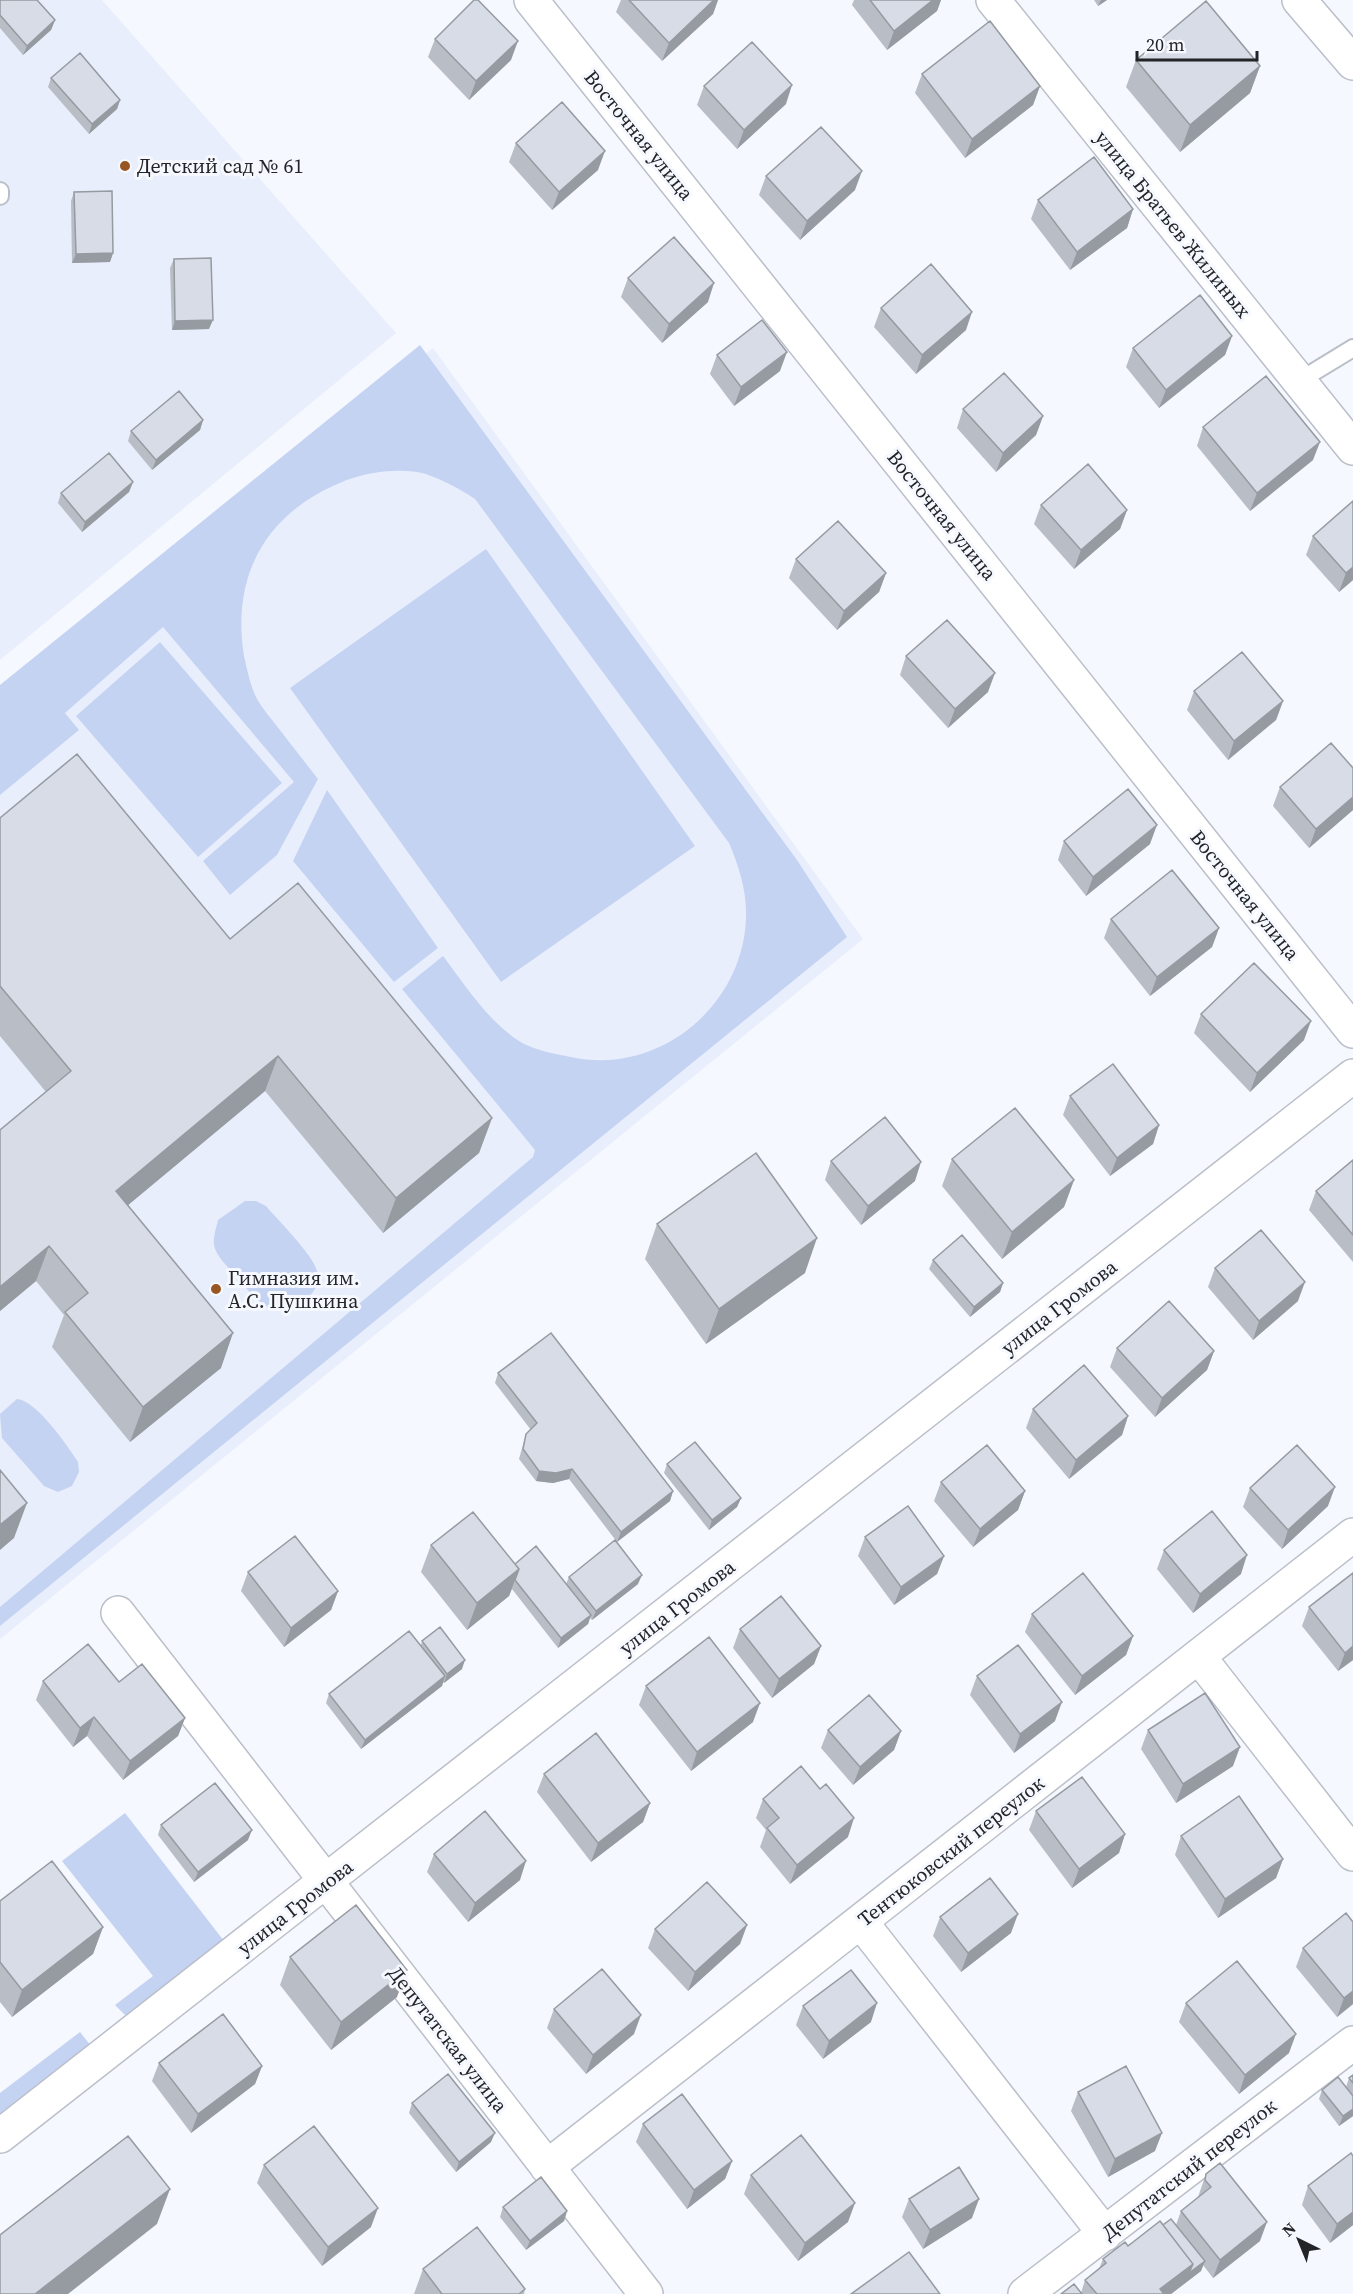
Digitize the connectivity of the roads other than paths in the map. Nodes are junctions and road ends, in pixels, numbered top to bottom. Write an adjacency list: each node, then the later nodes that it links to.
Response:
1 (531, 0): 10 (street, Восточная улица)
2 (993, 0): 8 (street, улица Братьев Жилиных)
3 (1299, 0): 4 (street)
4 (1353, 63)
5 (0, 192): 6 (lane)
6 (0, 196)
7 (1353, 348): 8 (lane)
8 (1299, 381): 9 (street, улица Братьев Жилиных)
9 (1353, 448)
10 (1353, 1031)
11 (1353, 1076): 16 (street, улица Громова)
12 (1353, 1535): 14 (street, Тентюковский переулок)
13 (118, 1613): 16 (street, Депутатская улица)
14 (1199, 1657): 15 (street); 17 (street, Тентюковский переулок)
15 (1353, 1854)
16 (328, 1881): 19 (street, улица Громова); 20 (street, Депутатская улица)
17 (861, 1922): 20 (street, Тентюковский переулок); 21 (street)
18 (1353, 2043): 21 (street, Депутатский переулок)
19 (0, 2136)
20 (547, 2167): 22 (street, Депутатская улица)
21 (1105, 2234): 23 (street, Депутатский переулок)
22 (646, 2294)
23 (1025, 2294)

